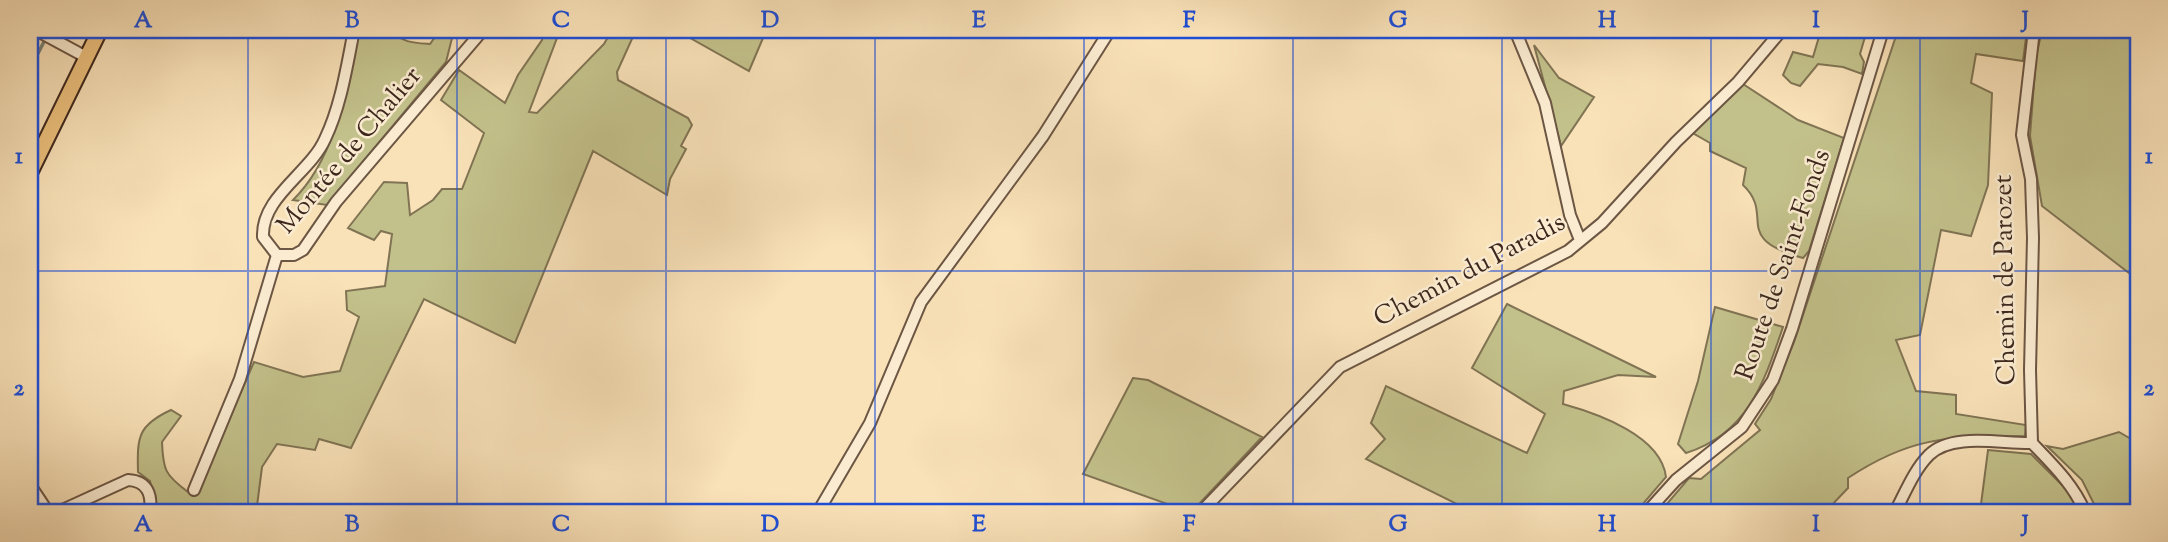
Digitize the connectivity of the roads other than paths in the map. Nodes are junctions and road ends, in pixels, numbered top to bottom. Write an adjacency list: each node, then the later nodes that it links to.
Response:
1 (100, 30): 10 (main road)
2 (354, 30): 13 (street, Montée de Chalier)
3 (483, 30): 13 (street, Montée de Chalier)
4 (1110, 30): 18 (street)
5 (1515, 30): 12 (street)
6 (1782, 30): 12 (street, Chemin du Paradis)
7 (1883, 30): 20 (street, Route de Saint-Fonds)
8 (2034, 30): 14 (street, Chemin de Parozet)
9 (37, 31): 10 (street)
10 (86, 57): 11 (main road)
11 (30, 173)
12 (1580, 240): 19 (street, Chemin du Paradis)
13 (276, 255): 16 (street)
14 (2032, 443): 21 (street); 22 (street)
15 (30, 485): 17 (street)
16 (194, 490)
17 (150, 512)
18 (818, 512)
19 (1201, 512)
20 (1647, 512)
21 (1895, 512)
22 (2085, 512)

